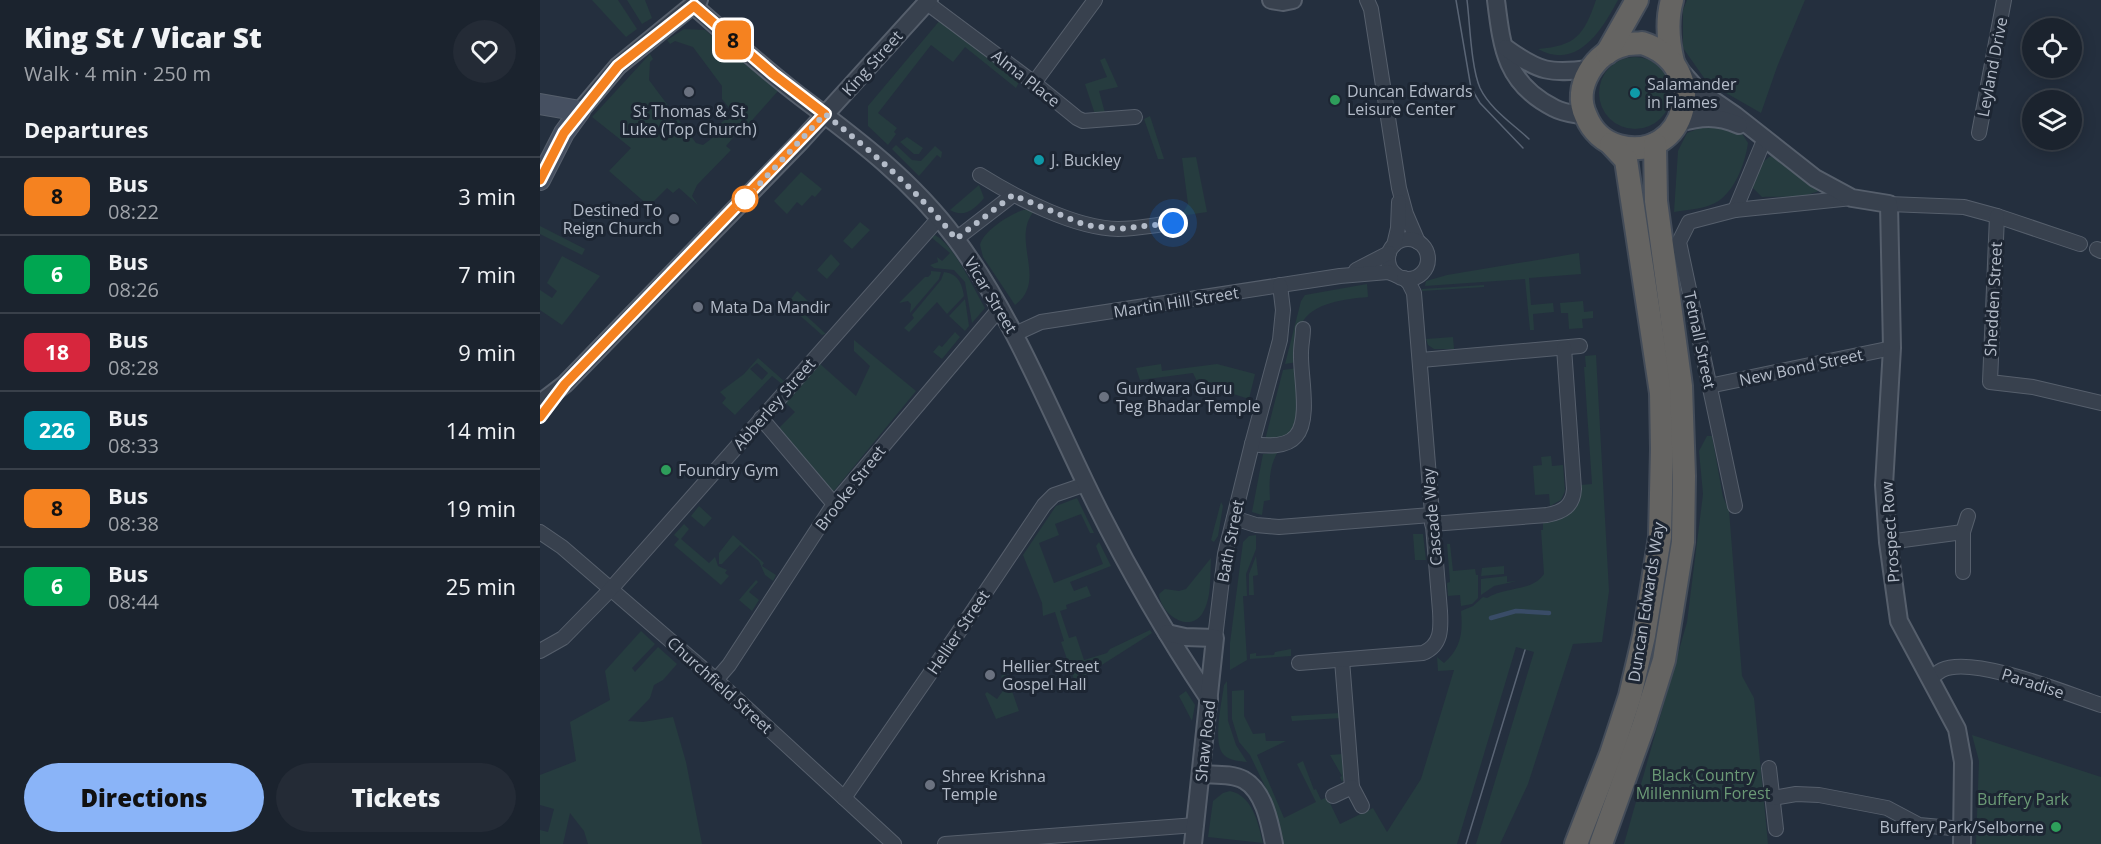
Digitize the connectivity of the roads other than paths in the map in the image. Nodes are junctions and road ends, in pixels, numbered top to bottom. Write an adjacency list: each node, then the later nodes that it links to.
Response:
1 (1095, 0): 15 (street)
2 (1271, 0): 3 (street)
3 (1293, 0)
4 (1367, 0): 28 (street)
5 (1496, 0): 11 (street)
6 (1637, 0): 12 (highway)
7 (1672, 0): 13 (highway)
8 (2004, 0): 23 (street, Leyland Drive)
9 (928, 1): 15 (street, Alma Place); 18 (street, King Street)
10 (697, 3): 17 (street); 18 (street, Vicar Street)
11 (1506, 48): 14 (street); 19 (street)
12 (1607, 53): 13 (highway); 14 (highway)
13 (1677, 66): 21 (highway); 22 (street)
14 (1590, 69): 19 (highway)
15 (1034, 83): 20 (street, Alma Place)
16 (540, 104): 17 (main road)
17 (580, 111): 27 (main road)
18 (825, 114): 34 (street, Vicar Street); 52 (street, King Street)
19 (1585, 116): 24 (highway)
20 (1135, 117)
21 (1678, 123): 22 (street); 25 (highway)
22 (1759, 134): 30 (street); 32 (street)
23 (1979, 134)
24 (1611, 144): 25 (highway); 93 (highway, Duncan Edwards Way)
25 (1655, 144): 94 (highway, Duncan Edwards Way)
26 (980, 176): 29 (street)
27 (540, 180)
28 (1399, 188): 37 (street); 39 (street)
29 (1013, 195): 35 (street); 36 (street)
30 (1852, 198): 31 (street); 32 (street, Tetnall Street)
31 (1889, 204): 33 (street); 50 (street, Prospect Row)
32 (1735, 210): 53 (street, Tetnall Street)
33 (1997, 216): 38 (street); 55 (street, Shedden Street)
34 (939, 218): 36 (street, Vicar Street); 57 (street, Abberley Street)
35 (1173, 223)
36 (956, 239): 45 (street, Vicar Street)
37 (1418, 242): 39 (street, Martin Hill Street); 41 (street)
38 (2080, 244)
39 (1392, 249): 40 (street, Martin Hill Street); 42 (street)
40 (1340, 276): 42 (street, Martin Hill Street); 43 (street, Martin Hill Street)
41 (1419, 276): 42 (street, Martin Hill Street); 44 (street, Cascade Way)
42 (1400, 277): 44 (street, Cascade Way)
43 (1280, 285): 47 (street, Martin Hill Street); 58 (street, Bath Street)
44 (1414, 293): 51 (street, Cascade Way)
45 (1000, 308): 47 (street, Vicar Street); 60 (street, Brooke Street)
46 (1303, 329): 58 (street)
47 (1015, 334): 59 (street, Vicar Street)
48 (1580, 346): 49 (street)
49 (1564, 348): 51 (street); 64 (street)
50 (1892, 348): 53 (street, New Bond Street); 67 (street, Prospect Row)
51 (1421, 360): 64 (street, Cascade Way)
52 (565, 384): 54 (street, King Street); 56 (street, King Street)
53 (1709, 386): 61 (street, Tetnall Street)
54 (540, 403)
55 (2101, 403)
56 (540, 417)
57 (761, 418): 60 (street); 69 (street, Abberley Street)
58 (1252, 444): 63 (street, Bath Street)
59 (1086, 484): 70 (street, Vicar Street); 83 (street, Hellier Street)
60 (834, 504): 76 (street, Brooke Street)
61 (1735, 506)
62 (1968, 516): 66 (street)
63 (1234, 518): 64 (street); 71 (street, Bath Street)
64 (1432, 519): 73 (street, Cascade Way)
65 (540, 531): 69 (street, Churchfield Street)
66 (1962, 532): 67 (street); 68 (street)
67 (1888, 542): 75 (street, Prospect Row)
68 (1963, 572)
69 (610, 590): 72 (street, Abberley Street); 76 (street, Churchfield Street)
70 (1167, 633): 71 (street); 77 (street, Vicar Street)
71 (1215, 638): 77 (street, Shaw Road)
72 (540, 651)
73 (1342, 660): 74 (street, Cascade Way); 81 (street)
74 (1299, 663)
75 (1930, 678): 78 (street, Paradise); 88 (street, Prospect Row)
76 (716, 680): 83 (street, Churchfield Street)
77 (1209, 699): 80 (street, Shaw Road)
78 (2101, 705)
79 (1769, 768): 84 (street)
80 (1201, 774): 86 (street, Shaw Road); 92 (street)
81 (1352, 788): 82 (street); 85 (street)
82 (1333, 796)
83 (844, 798): 89 (street, Churchfield Street)
84 (1773, 798): 87 (street); 88 (street)
85 (1362, 806)
86 (1196, 825): 90 (street); 91 (street, Shaw Road)
87 (1776, 829)
88 (1963, 836)
89 (894, 844)
90 (945, 844)
91 (1194, 844)
92 (1274, 844)
93 (1576, 844)
94 (1601, 844)

